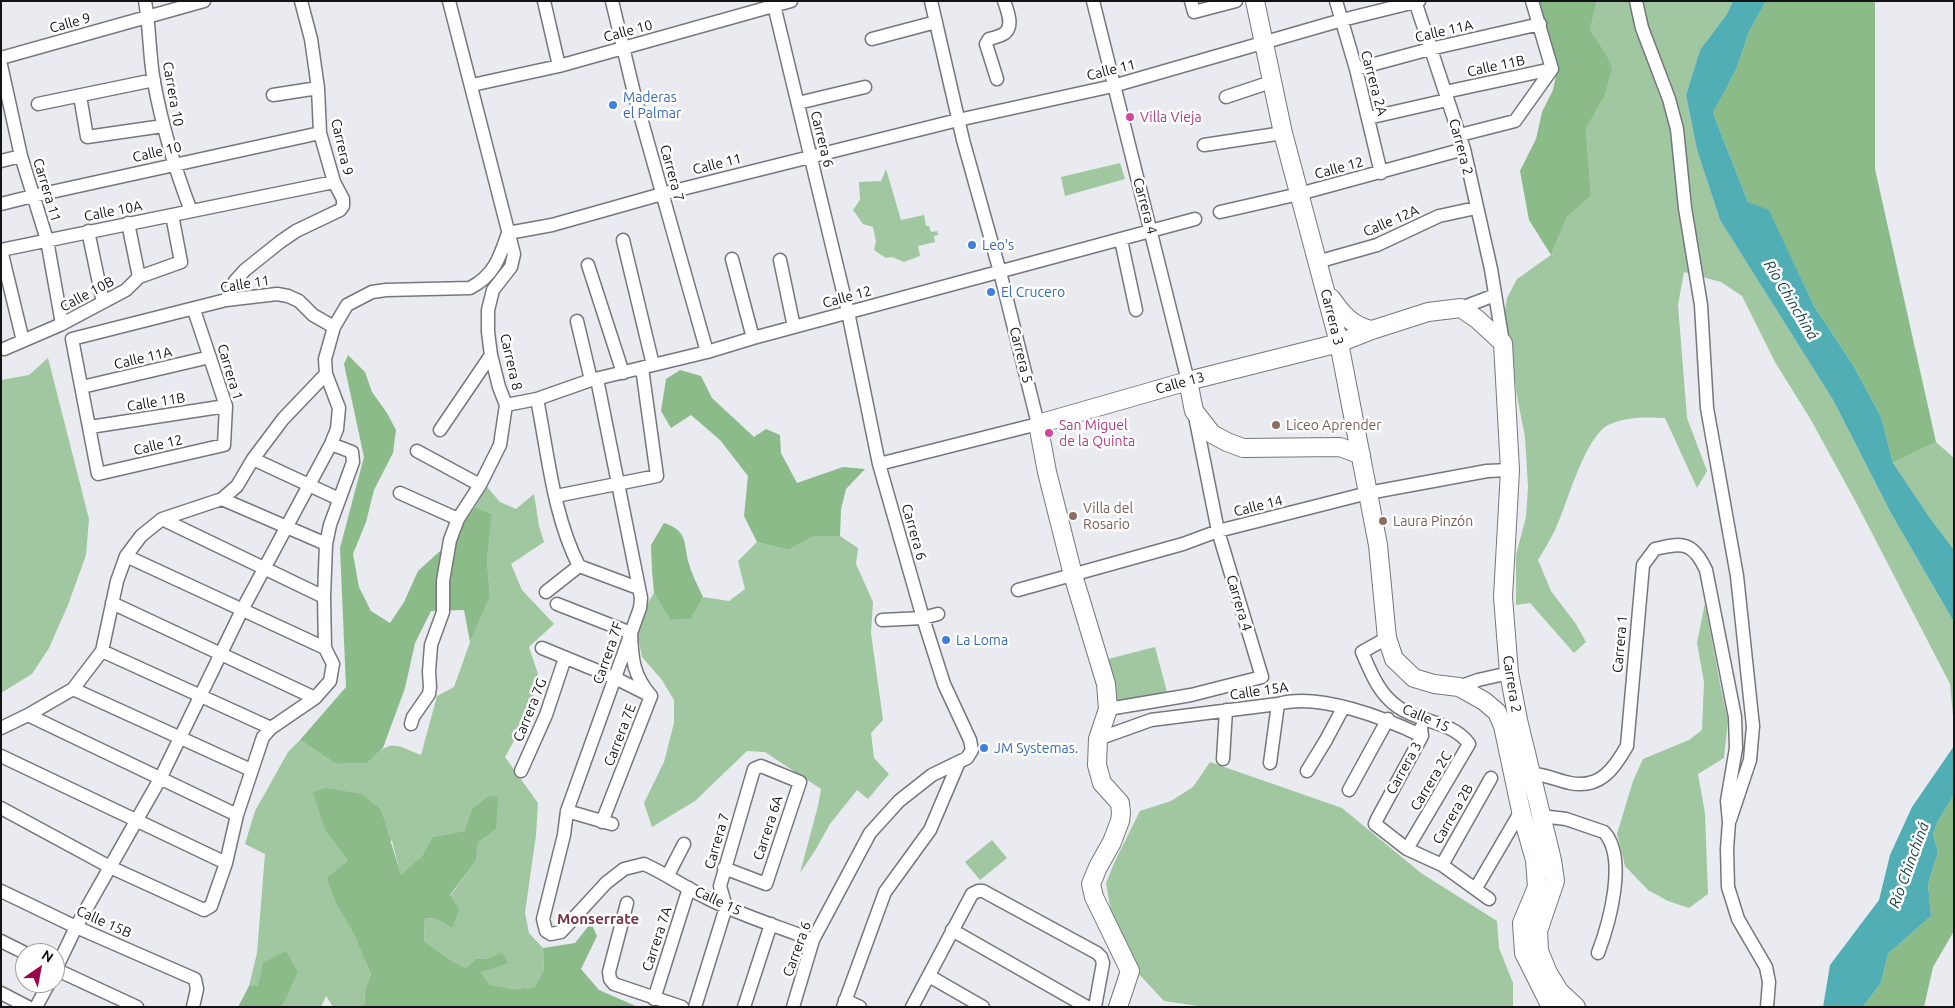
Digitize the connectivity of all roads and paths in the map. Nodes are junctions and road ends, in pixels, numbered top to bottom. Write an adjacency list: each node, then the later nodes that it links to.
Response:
1 (145, 1): 19 (street, Carrera 10)
2 (204, 1): 19 (street, Calle 9)
3 (301, 1): 38 (street, Carrera 9)
4 (449, 1): 35 (street, Carrera 8)
5 (544, 1): 29 (street)
6 (612, 1): 25 (street, Carrera 7)
7 (792, 1): 17 (street, Calle 10)
8 (931, 1): 21 (street, Carrera 5)
9 (1004, 1): 32 (street)
10 (1092, 1): 36 (street, Carrera 4)
11 (1236, 1): 18 (street)
12 (1254, 1): 24 (main road, Carrera 3)
13 (1336, 1): 20 (street, Carrera 2A)
14 (1532, 1): 22 (street)
15 (1636, 1): 198 (street)
16 (1416, 2): 20 (street, Calle 11); 26 (street, Carrera 2)
17 (774, 3): 25 (street, Calle 10); 44 (street, Carrera 6)
18 (1192, 6)
19 (148, 18): 27 (street, Calle 9); 33 (street, Carrera 10)
20 (1342, 20): 24 (street, Calle 11); 30 (street, Carrera 2A)
21 (936, 22): 23 (street); 47 (street, Carrera 5)
22 (1540, 24): 26 (street, Calle 11A); 31 (street)
23 (872, 39)
24 (1264, 43): 34 (main road, Carrera 3); 36 (street, Calle 11)
25 (623, 49): 29 (street, Calle 10); 60 (street, Carrera 7)
26 (1430, 49): 30 (street, Calle 11A); 41 (street, Carrera 2)
27 (1, 58)
28 (1, 65): 43 (street, Carrera 11)
29 (559, 66): 35 (street, Calle 10)
30 (1356, 69): 46 (street, Carrera 2A)
31 (1552, 69): 41 (street, Calle 11B); 51 (street)
32 (997, 79)
33 (154, 80): 40 (street); 48 (street, Carrera 10)
34 (1271, 82): 42 (street); 50 (main road, Carrera 3)
35 (472, 85): 71 (street, Carrera 8)
36 (1113, 86): 47 (street, Calle 11); 72 (street, Carrera 4)
37 (865, 87): 44 (street)
38 (318, 88): 39 (street); 49 (street, Carrera 9)
39 (274, 95)
40 (80, 96): 45 (street); 48 (street)
41 (1446, 96): 46 (street, Calle 11B); 51 (street, Carrera 2)
42 (1226, 97)
43 (5, 100): 54 (street, Carrera 11)
44 (798, 103): 55 (street, Carrera 6)
45 (38, 104)
46 (1368, 118): 58 (street, Carrera 2A)
47 (958, 120): 55 (street, Calle 11); 81 (street, Carrera 5)
48 (163, 126): 57 (street, Carrera 10)
49 (320, 133): 57 (street, Calle 10); 59 (street, Carrera 9)
50 (1283, 133): 52 (street); 61 (main road, Carrera 3)
51 (1460, 135): 53 (street, Carrera 2)
52 (1204, 145)
53 (1464, 149): 58 (street, Calle 12); 64 (street, Carrera 2)
54 (21, 156): 56 (street); 62 (street, Carrera 11)
55 (812, 157): 60 (street, Calle 11); 90 (street, Carrera 6)
56 (1, 161)
57 (174, 164): 62 (street, Calle 10); 65 (street, Carrera 10)
58 (1381, 173): 61 (street, Calle 12)
59 (334, 182): 65 (street); 85 (street, Carrera 9)
60 (662, 194): 71 (street, Calle 11); 101 (street, Carrera 7)
61 (1299, 194): 66 (street, Calle 12); 79 (main road, Carrera 3)
62 (33, 196): 63 (street, Calle 10); 73 (street, Carrera 11)
63 (1, 204)
64 (1476, 208): 79 (street, Calle 12A); 84 (street, Carrera 2)
65 (191, 211): 67 (street)
66 (1220, 212)
67 (172, 216): 69 (street, Calle 10A); 82 (street, Calle 10B)
68 (1196, 219): 72 (street, Calle 12)
69 (128, 223): 70 (street, Calle 10A); 82 (street)
70 (88, 231): 73 (street, Calle 10A); 86 (street)
71 (508, 232): 94 (street); 102 (street, Carrera 8)
72 (1151, 232): 75 (street, Calle 12); 108 (street, Carrera 4)
73 (47, 240): 76 (street, Calle 10A); 92 (street, Carrera 11)
74 (623, 240): 104 (street)
75 (1121, 240): 81 (street, Calle 12); 89 (street)
76 (1, 250): 97 (street)
77 (732, 259): 96 (street)
78 (780, 260): 93 (street)
79 (1317, 262): 83 (main road, Carrera 3)
80 (588, 265): 105 (street)
81 (1000, 272): 90 (street, Calle 12); 114 (street, Carrera 5)
82 (139, 277): 86 (street, Calle 10B)
83 (1325, 290): 95 (main road); 98 (main road, Carrera 3)
84 (1495, 295): 87 (street); 99 (street, Carrera 2)
85 (226, 300): 88 (street, Calle 11); 94 (street, Calle 11)
86 (103, 302): 92 (street, Calle 10B)
87 (1460, 308): 95 (main road, Calle 13); 99 (main road)
88 (194, 310): 103 (street, Carrera 1); 109 (street, Calle 11)
89 (1136, 310)
90 (848, 312): 93 (street, Calle 12); 122 (street, Carrera 6)
91 (577, 321): 107 (street, Carrera 7F)
92 (62, 324): 97 (street, Calle 10B)
93 (794, 327): 96 (street, Calle 12)
94 (334, 328): 106 (street)
95 (1372, 330): 98 (main road, Calle 13)
96 (753, 338): 101 (street, Calle 12)
97 (23, 341): 100 (street, Calle 10B)
98 (1339, 343): 108 (main road, Calle 13); 120 (main road, Carrera 3)
99 (1503, 343): 123 (main road, Carrera 2)
100 (4, 349)
101 (707, 352): 104 (street, Calle 12)
102 (491, 355): 111 (street, Carrera 8); 116 (street)
103 (210, 357): 109 (street, Calle 11A); 112 (street, Carrera 1)
104 (647, 367): 105 (street, Calle 12); 124 (street)
105 (623, 373): 107 (street, Calle 12)
106 (326, 374): 117 (street); 121 (street)
107 (594, 380): 110 (street, Calle 12); 124 (street, Carrera 7F)
108 (1188, 381): 113 (main road, Carrera 4); 114 (main road, Calle 13)
109 (82, 387): 115 (street)
110 (537, 399): 111 (street, Calle 12); 129 (street)
111 (506, 405): 126 (street, Carrera 8)
112 (226, 406): 115 (street, Calle 11B); 118 (street, Carrera 1)
113 (1194, 411): 120 (main road, Carrera 4); 135 (street, Carrera 4)
114 (1038, 424): 122 (street, Calle 13); 140 (main road, Carrera 5)
115 (90, 427): 118 (street, Calle 12)
116 (440, 430)
117 (331, 444): 125 (street); 131 (street)
118 (224, 445)
119 (418, 451): 126 (street)
120 (1361, 455): 128 (main road, Carrera 3)
121 (253, 459): 125 (street); 130 (street)
122 (879, 464): 149 (street, Carrera 6)
123 (1510, 470): 128 (street, Calle 14); 158 (main road, Carrera 2)
124 (617, 483): 129 (street); 141 (street, Carrera 7F)
125 (308, 485): 131 (street); 134 (street)
126 (480, 485): 132 (street, Carrera 8)
127 (400, 492): 132 (street)
128 (1368, 493): 135 (street, Calle 14); 152 (main road, Carrera 3)
129 (556, 496): 138 (street)
130 (222, 499): 133 (street); 134 (street)
131 (339, 499): 136 (street)
132 (458, 518): 172 (street, Carrera 8)
133 (162, 519): 137 (street); 139 (street)
134 (285, 528): 136 (street); 139 (street)
135 (1218, 532): 140 (street, Calle 14); 167 (street, Carrera 4)
136 (326, 544): 144 (street)
137 (126, 556): 145 (street); 147 (street)
138 (579, 566): 141 (street); 143 (street)
139 (264, 568): 144 (street); 147 (street)
140 (1074, 575): 142 (street, Calle 14); 167 (main road, Carrera 5)
141 (638, 588): 151 (street, Carrera 7F)
142 (1018, 590)
143 (546, 592)
144 (324, 597): 153 (street)
145 (112, 603): 155 (street); 156 (street)
146 (557, 604): 151 (street)
147 (242, 610): 153 (street); 156 (street)
148 (938, 614): 149 (street)
149 (923, 618): 150 (street); 181 (street, Carrera 6)
150 (882, 620)
151 (631, 633): 159 (street, Carrera 7F); 163 (street, Carrera 7E)
152 (1387, 638): 160 (main road); 170 (street, Calle 15)
153 (325, 648): 164 (street)
154 (542, 648): 157 (street)
155 (102, 651): 161 (street); 162 (street)
156 (220, 653): 162 (street); 164 (street)
157 (565, 658): 159 (street); 184 (street, Carrera 7G)
158 (1509, 673): 160 (street); 186 (main road, Carrera 2)
159 (615, 678): 163 (street); 193 (street, Carrera 7F)
160 (1459, 687): 187 (main road, Carrera 2)
161 (73, 689): 169 (street); 177 (street)
162 (201, 695): 174 (street); 177 (street)
163 (651, 696): 193 (street, Carrera 7E)
164 (315, 698): 174 (street)
165 (1278, 704): 166 (street, Calle 15A); 168 (street, Calle 15A); 182 (street)
166 (1343, 708): 171 (street, Calle 15A); 185 (street)
167 (1108, 709): 178 (main road)
168 (1226, 710): 178 (street, Calle 15A); 180 (street)
169 (28, 715): 173 (street); 189 (street)
170 (1417, 716): 175 (street, Calle 15); 176 (street, Carrera 3)
171 (1388, 719): 176 (street, Calle 15A); 191 (street)
172 (411, 724)
173 (1, 728)
174 (271, 728): 183 (street)
175 (1456, 730): 200 (street, Carrera 2C)
176 (1422, 736): 200 (street, Carrera 3)
177 (181, 737): 183 (street); 189 (street)
178 (1098, 740): 240 (main road)
179 (1, 756): 197 (street)
180 (1223, 759)
181 (959, 762): 216 (street, Carrera 6); 226 (street)
182 (1270, 763)
183 (252, 770): 195 (street)
184 (521, 771)
185 (1307, 771)
186 (1531, 773): 187 (street); 196 (main road, Carrera 2); 198 (street, Carrera 1)
187 (1513, 776): 194 (main road, Carrera 2)
188 (1491, 778): 202 (street, Carrera 2B)
189 (160, 779): 195 (street); 197 (street)
190 (800, 782): 204 (street, Carrera 6A); 204 (street, Carrera 7)
191 (1349, 790)
192 (1, 808): 203 (street)
193 (567, 811): 205 (street, Carrera 7F)
194 (1521, 811): 208 (street); 241 (main road, Carrera 2)
195 (237, 815): 201 (street)
196 (1541, 816): 220 (street); 242 (main road, Carrera 2)
197 (137, 819): 201 (street); 203 (street)
198 (1729, 822): 243 (street)
199 (684, 844): 206 (street)
200 (1407, 849): 202 (street)
201 (226, 863): 203 (street)
202 (1442, 865): 208 (street)
203 (110, 867): 214 (street)
204 (724, 868): 212 (street, Carrera 7)
205 (624, 869): 206 (street, Calle 15)
206 (668, 875): 207 (street, Calle 15)
207 (689, 888): 212 (street, Calle 15); 225 (street, Carrera 7A)
208 (1476, 888): 210 (street)
209 (1, 891): 214 (street, Calle 15B)
210 (1489, 899)
211 (627, 903): 225 (street)
212 (726, 907): 213 (street, Calle 15); 232 (street, Carrera 7)
213 (771, 924): 216 (street, Calle 15); 233 (street)
214 (76, 926): 219 (street); 230 (street, Calle 15B)
215 (952, 930): 222 (street); 238 (street); 239 (street)
216 (813, 940): 234 (street, Carrera 6)
217 (1, 941): 218 (street)
218 (15, 948)
219 (65, 949)
220 (1598, 953)
221 (65, 975): 229 (street)
222 (929, 976): 236 (street); 237 (street)
223 (1, 993): 227 (street)
224 (44, 993): 228 (street)
225 (654, 999): 231 (street)
226 (844, 1003): 235 (street)
227 (28, 1007)
228 (36, 1007)
229 (137, 1007)
230 (193, 1007)
231 (682, 1007)
232 (695, 1007)
233 (744, 1007)
234 (793, 1007)
235 (860, 1007)
236 (912, 1007)
237 (983, 1007)
238 (1087, 1007)
239 (1095, 1007)
240 (1118, 1007)
241 (1554, 1007)
242 (1576, 1007)
243 (1766, 1007)

